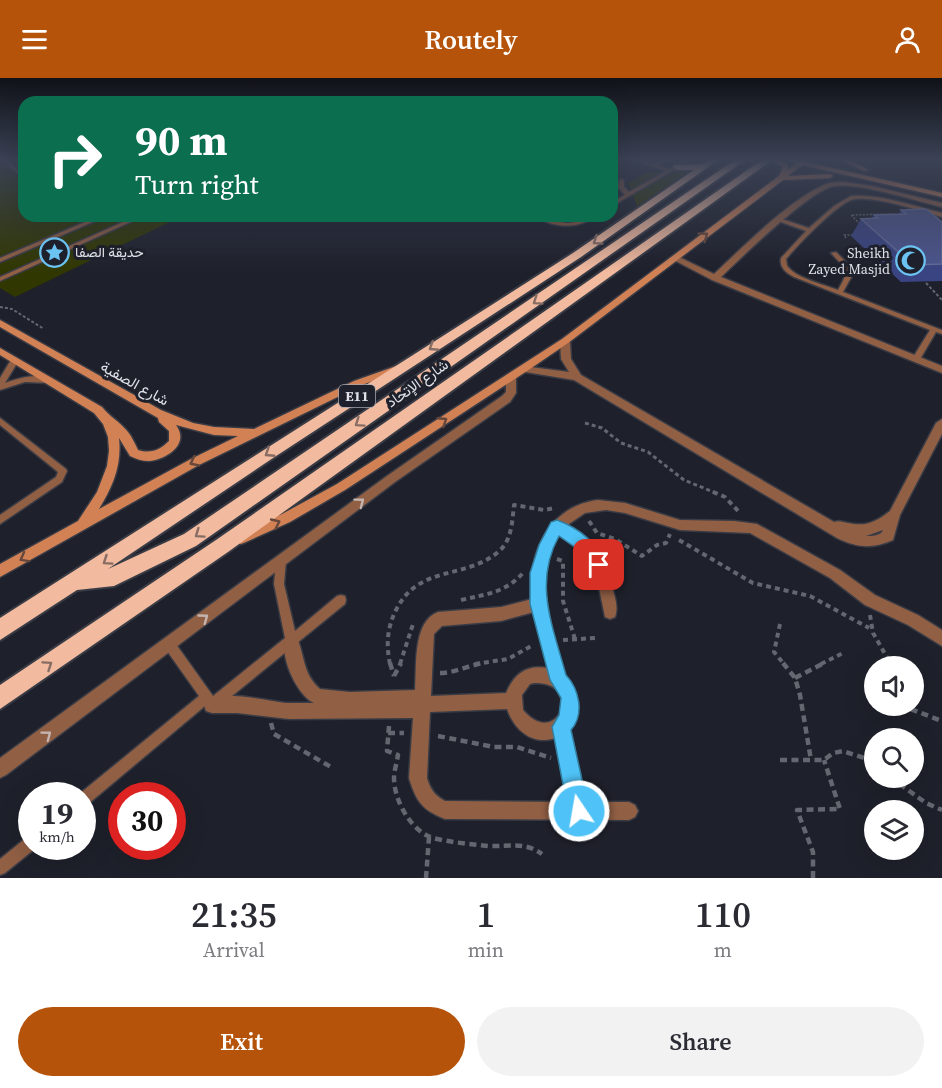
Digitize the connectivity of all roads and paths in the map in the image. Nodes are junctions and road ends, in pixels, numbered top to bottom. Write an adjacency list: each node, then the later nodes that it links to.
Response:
1 (654, 197): 12 (highway, شارع الإتحاد / E11, one-way to 12)
2 (685, 197): 62 (highway, one-way to 62)
3 (715, 197): 58 (highway, شارع الإتحاد)
4 (756, 197): 24 (main road, one-way to 4)
5 (808, 197): 13 (street)
6 (852, 197): 19 (lane)
7 (856, 197): 11 (lane)
8 (907, 197): 9 (street)
9 (942, 205)
10 (901, 214): 20 (path)
11 (942, 215)
12 (618, 219)
13 (780, 220): 19 (lane); 27 (street)
14 (87, 222): 25 (lane)
15 (127, 222): 26 (lane)
16 (556, 222): 17 (lane)
17 (582, 222)
18 (614, 222): 39 (highway, شارع الإتحاد / E11, one-way to 39)
19 (811, 231): 29 (lane)
20 (868, 231)
21 (854, 235): 22 (path)
22 (846, 238)
23 (834, 253): 29 (lane)
24 (674, 258): 27 (street); 35 (main road)
25 (0, 260)
26 (0, 278)
27 (715, 278): 37 (street)
28 (926, 283): 30 (path)
29 (839, 293): 34 (lane)
30 (942, 300)
31 (0, 307): 33 (path)
32 (0, 323): 46 (main road, شارع الصفية)
33 (44, 329)
34 (938, 330): 37 (lane)
35 (565, 341): 40 (main road); 43 (street)
36 (0, 351): 38 (main road)
37 (916, 359): 41 (street)
38 (15, 360): 44 (main road); 45 (lane)
39 (400, 368): 51 (main road); 62 (highway, شارع الإتحاد / E11, one-way to 62)
40 (523, 369): 42 (main road); 43 (street)
41 (942, 370)
42 (511, 377): 58 (main road, one-way to 42); 60 (street, one-way to 42)
43 (577, 377): 50 (street)
44 (50, 380): 45 (lane); 48 (main road)
45 (0, 385)
46 (157, 413): 48 (main road); 51 (main road, شارع الصفية)
47 (0, 421): 53 (lane)
48 (109, 421): 54 (main road)
49 (585, 423): 56 (path)
50 (942, 423)
51 (266, 428): 54 (main road, one-way to 54)
52 (579, 509): 55 (street); 57 (street); 57 (path); 79 (path)
53 (0, 520)
54 (81, 526): 61 (main road, one-way to 61)
55 (557, 527): 59 (street); 66 (street)
56 (753, 528): 57 (street); 64 (street)
57 (670, 529): 68 (path)
58 (222, 546): 82 (highway, شارع الإتحاد, one-way to 58)
59 (541, 558): 65 (street); 71 (path)
60 (281, 561): 73 (lane); 75 (street, one-way to 60)
61 (1, 569)
62 (77, 581): 69 (highway, شارع الإتحاد / E11)
63 (341, 600): 73 (lane)
64 (870, 600): 68 (path); 72 (street)
65 (538, 604): 74 (street); 78 (street)
66 (610, 612)
67 (780, 624): 80 (path)
68 (869, 628): 77 (path)
69 (0, 630)
70 (596, 638): 71 (path)
71 (575, 639): 74 (path)
72 (942, 639)
73 (291, 640): 83 (lane); 85 (street)
74 (548, 640): 78 (path); 81 (street)
75 (169, 644): 83 (lane); 99 (street, one-way to 75)
76 (843, 654): 80 (path)
77 (887, 656)
78 (424, 675): 86 (street)
79 (394, 676)
80 (795, 678): 96 (path)
81 (559, 680): 84 (street); 90 (street)
82 (0, 698)
83 (209, 701): 87 (street); 101 (lane)
84 (514, 701): 86 (street); 90 (street)
85 (312, 702): 86 (street); 87 (street)
86 (422, 704): 92 (street)
87 (269, 710): 98 (path)
88 (924, 715): 89 (path)
89 (942, 722)
90 (561, 727): 94 (street)
91 (388, 733): 92 (path)
92 (421, 734): 94 (path); 103 (street)
93 (864, 758): 97 (path)
94 (568, 759): 103 (street)
95 (780, 760): 96 (path)
96 (811, 760): 97 (path)
97 (824, 760): 109 (path)
98 (331, 767)
99 (0, 769)
100 (905, 788): 102 (path)
101 (96, 789)
102 (942, 810)
103 (579, 811): 104 (street)
104 (629, 811)
105 (429, 837): 108 (path)
106 (18, 853): 107 (lane)
107 (0, 868)
108 (426, 878)
109 (813, 878)

